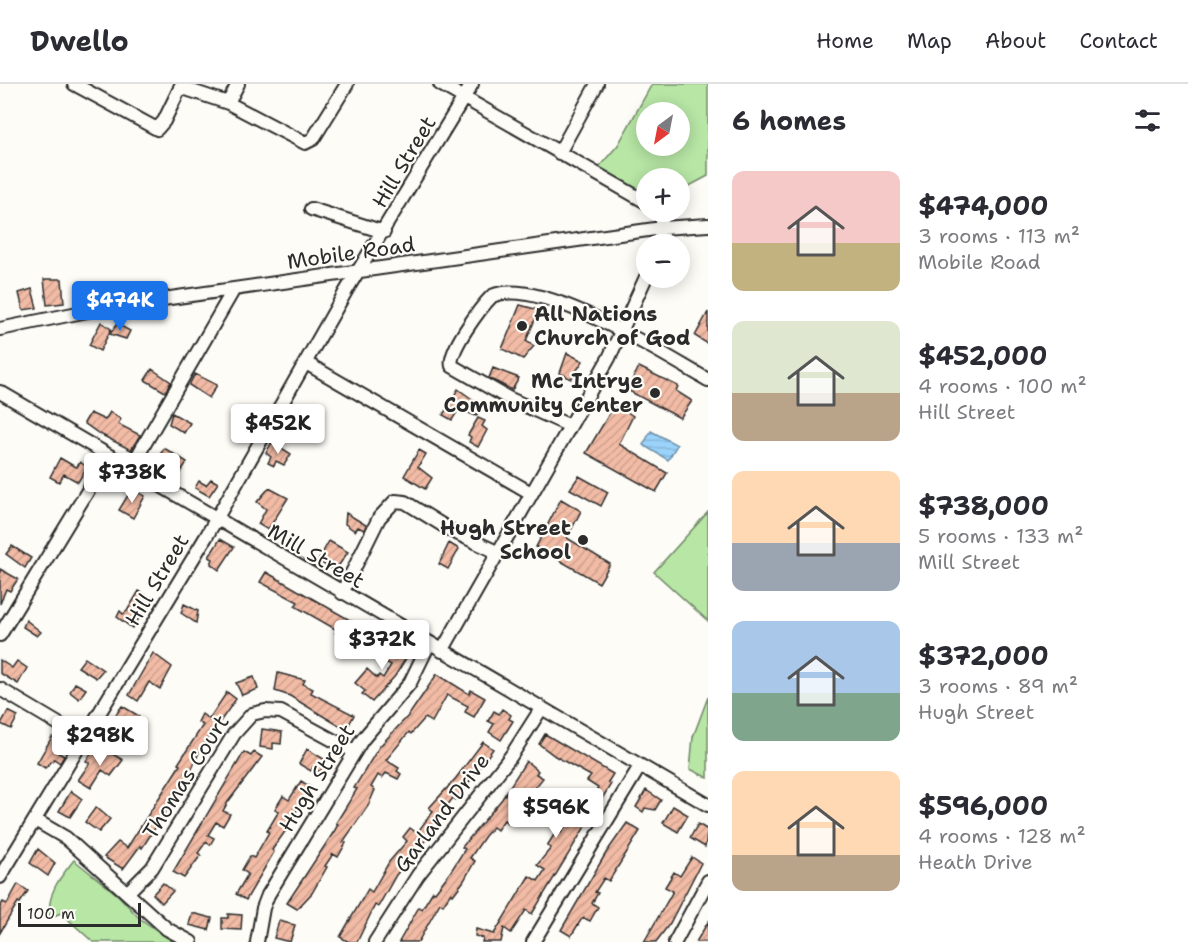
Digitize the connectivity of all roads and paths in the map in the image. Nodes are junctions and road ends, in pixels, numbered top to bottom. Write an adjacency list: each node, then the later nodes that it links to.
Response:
1 (74, 84): 7 (street)
2 (238, 84): 9 (street)
3 (347, 84): 9 (street)
4 (440, 84): 8 (street)
5 (472, 84): 8 (street, Hill Street)
6 (597, 84): 10 (street)
7 (181, 86): 9 (street)
8 (464, 98): 10 (street); 16 (street, Hill Street)
9 (228, 103)
10 (559, 153): 11 (street)
11 (636, 196)
12 (311, 209): 16 (street)
13 (662, 222): 15 (street)
14 (708, 225): 15 (street, Mobile Road)
15 (662, 228): 17 (street); 18 (street, Mobile Road)
16 (384, 232): 18 (street, Hill Street)
17 (662, 234)
18 (359, 272): 20 (street, Mobile Road); 23 (street, Hill Street)
19 (641, 288): 22 (street)
20 (234, 290): 21 (street, Mobile Road); 28 (street)
21 (0, 329)
22 (621, 330): 24 (street); 26 (street); 26 (street)
23 (306, 363): 29 (street); 30 (street, Hill Street)
24 (708, 380)
25 (1, 395): 27 (street, Mill Street)
26 (570, 426): 29 (street)
27 (109, 456): 28 (street, Mill Street); 33 (street)
28 (130, 469): 30 (street, Mill Street)
29 (531, 494): 31 (street)
30 (215, 519): 32 (street, Mill Street); 38 (street, Hill Street)
31 (499, 553): 32 (street); 35 (street)
32 (342, 593): 34 (street, Mill Street)
33 (0, 635)
34 (429, 644): 35 (street, Mill Street); 39 (street, Hugh Street)
35 (442, 651): 37 (street, Mill Street)
36 (0, 689): 38 (street)
37 (541, 709): 40 (street, Mill Street); 48 (street, Garland Drive)
38 (84, 739): 42 (street, Hill Street)
39 (355, 752): 45 (street, Thomas Court); 47 (street, Hugh Street)
40 (640, 766): 41 (street, Mill Street); 49 (street)
41 (708, 805)
42 (35, 820): 43 (street, Hill Street); 45 (street)
43 (0, 878)
44 (708, 881): 50 (street)
45 (127, 893): 46 (street)
46 (191, 942)
47 (257, 942)
48 (375, 942)
49 (533, 942)
50 (675, 942)

